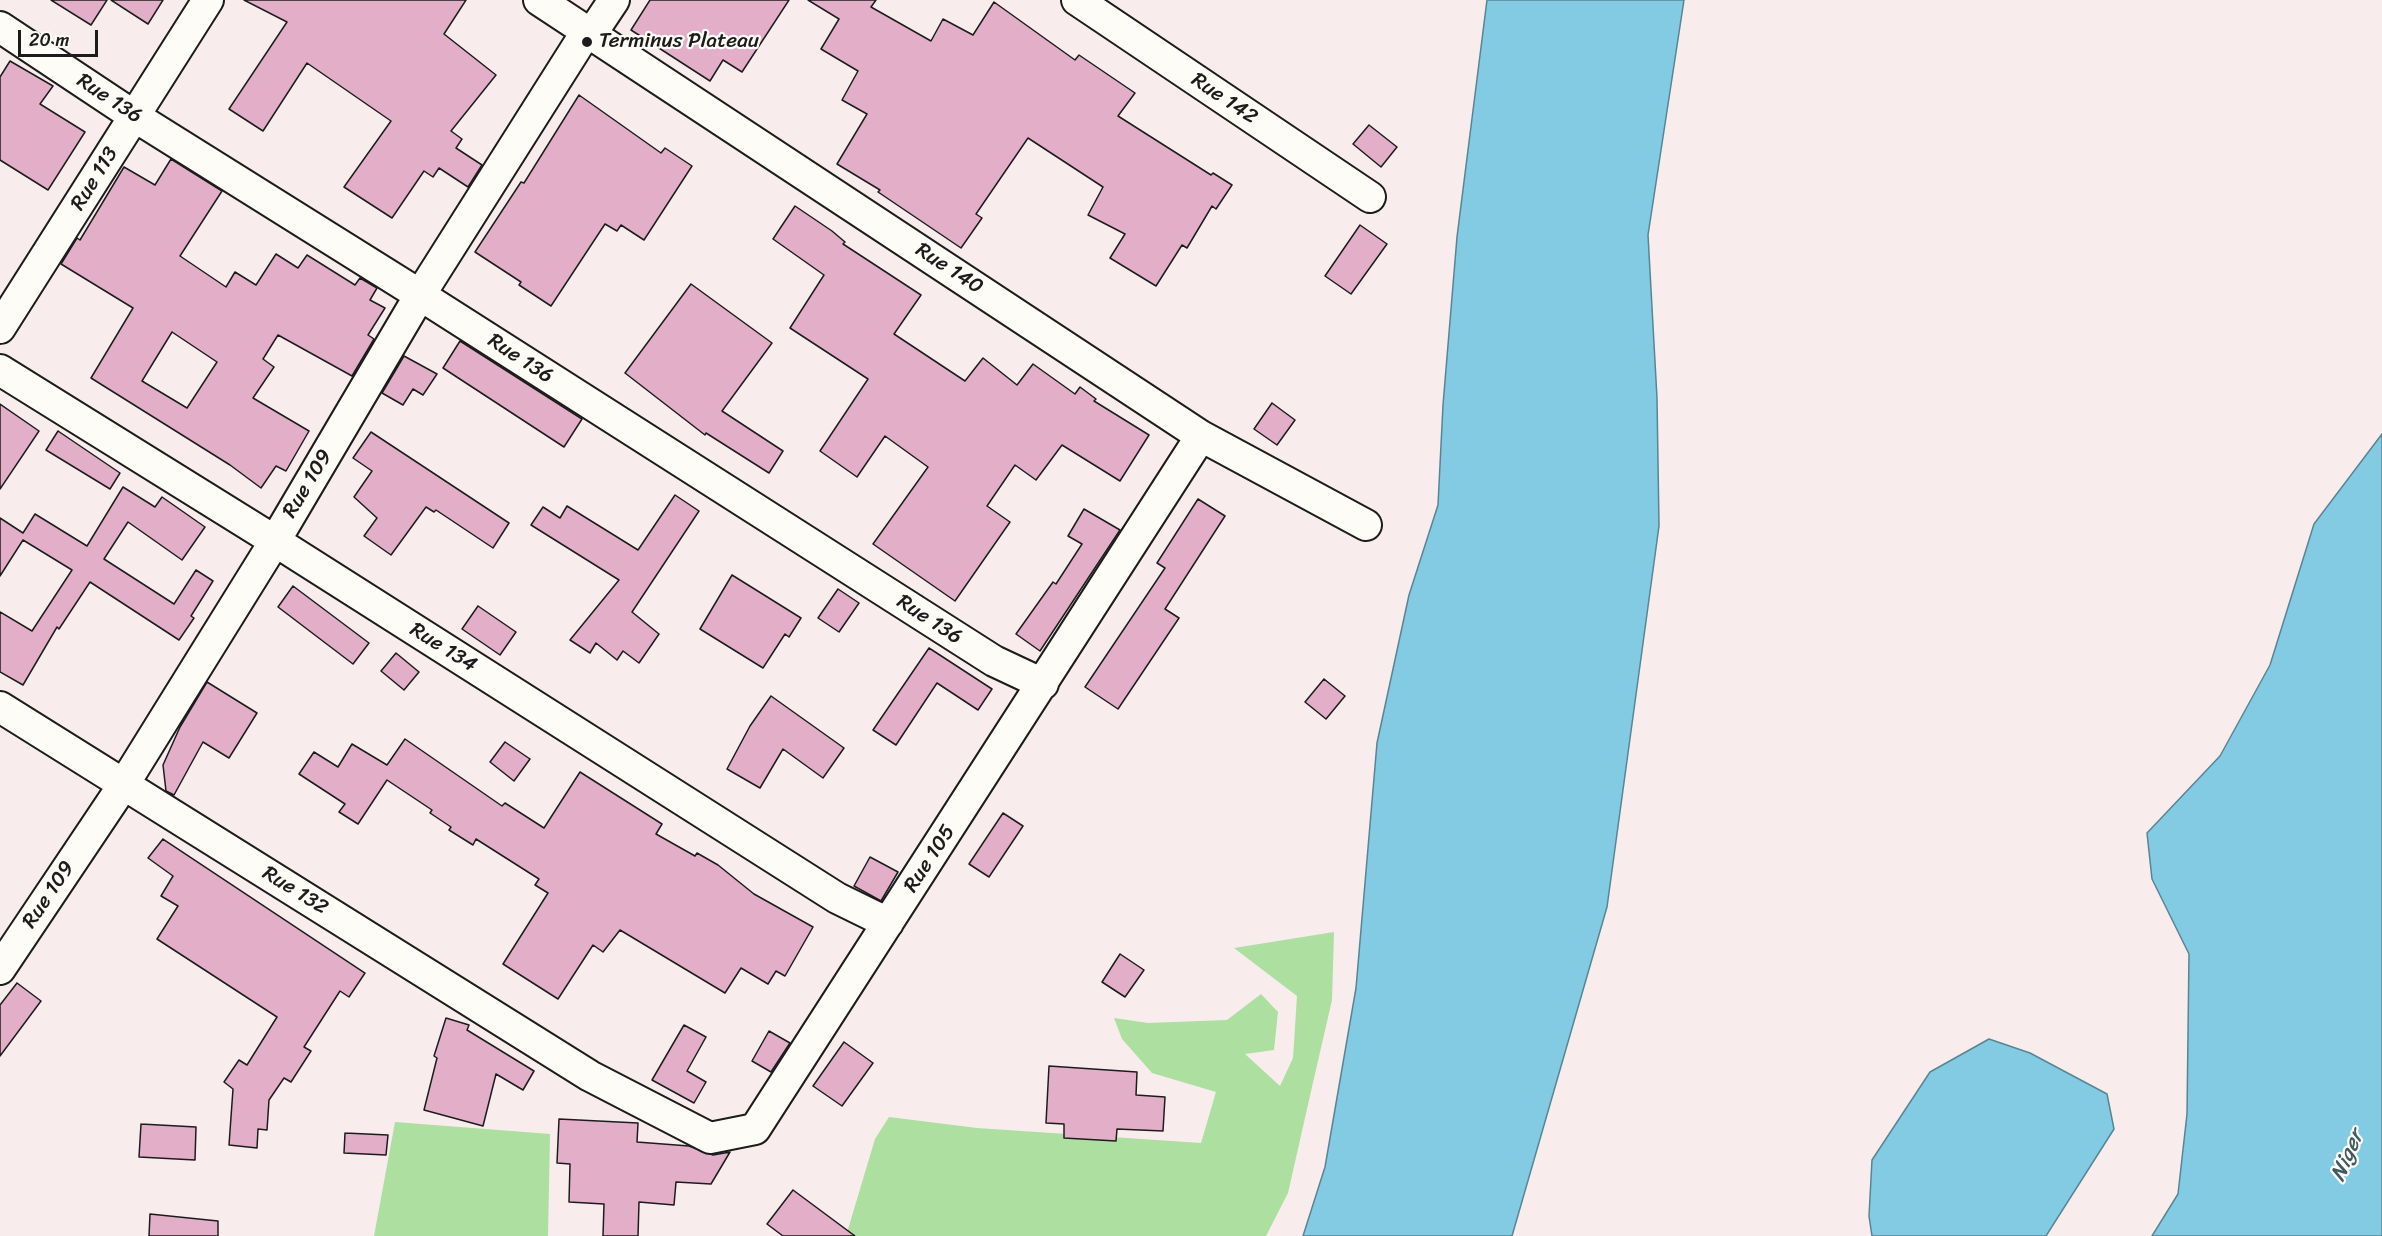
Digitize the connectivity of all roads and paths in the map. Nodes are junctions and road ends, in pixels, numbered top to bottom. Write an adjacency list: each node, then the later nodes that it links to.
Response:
1 (208, 0): 7 (street, Rue 113)
2 (539, 0): 6 (street, Rue 140)
3 (614, 0): 6 (street, Rue 109)
4 (1077, 0): 8 (street, Rue 142)
5 (0, 27): 7 (street, Rue 136)
6 (587, 31): 9 (street, Rue 109); 12 (street, Rue 140)
7 (134, 116): 9 (street, Rue 136); 10 (street, Rue 113)
8 (1370, 197)
9 (420, 295): 14 (street, Rue 109); 15 (street, Rue 136)
10 (0, 328)
11 (0, 369): 14 (street, Rue 134)
12 (1201, 436): 13 (street, Rue 140); 15 (street, Rue 105)
13 (1366, 525)
14 (275, 541): 17 (street, Rue 109); 18 (street, Rue 134)
15 (1043, 684): 18 (street, Rue 105)
16 (0, 707): 17 (street, Rue 132)
17 (124, 784): 19 (street, Rue 109); 20 (street, Rue 132)
18 (888, 923): 20 (street, Rue 105)
19 (0, 969)
20 (590, 1076)

